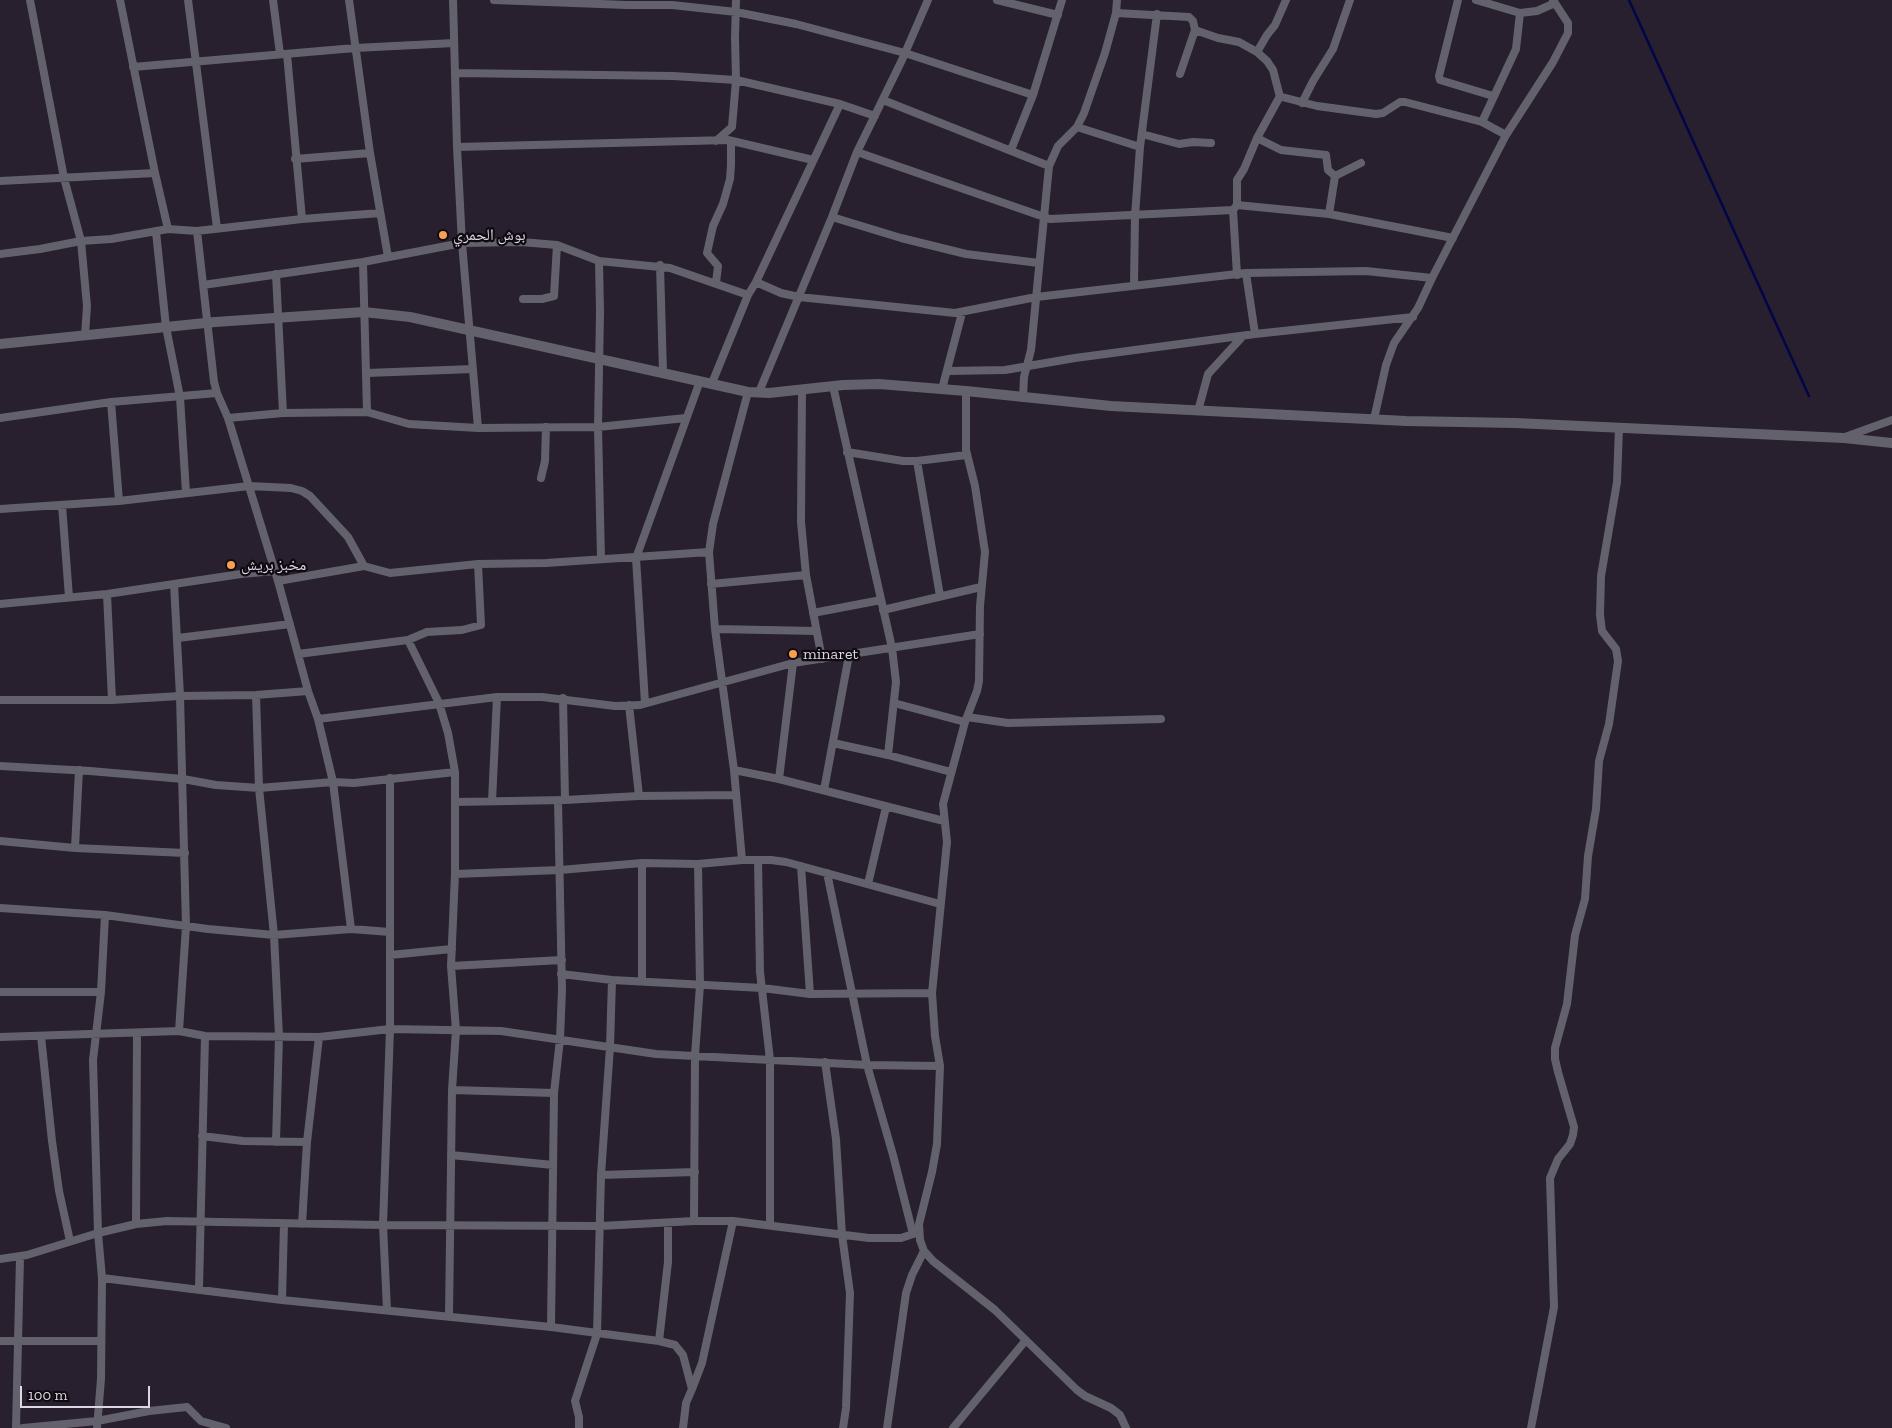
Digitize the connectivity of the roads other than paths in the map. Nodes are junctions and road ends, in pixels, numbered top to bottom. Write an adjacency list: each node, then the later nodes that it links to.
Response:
1 (30, 0): 60 (street)
2 (120, 0): 30 (street)
3 (188, 0): 29 (street)
4 (273, 0): 28 (street)
5 (349, 0): 25 (street)
6 (453, 0): 24 (street)
7 (494, 0): 18 (street)
8 (736, 0): 18 (street)
9 (928, 0): 27 (street)
10 (997, 0): 22 (street)
11 (1062, 0): 22 (street)
12 (1117, 0): 20 (street)
13 (1286, 0): 26 (street)
14 (1350, 0): 38 (street)
15 (1458, 0): 35 (street)
16 (1476, 0): 19 (street)
17 (1554, 1): 19 (street); 44 (street)
18 (736, 12): 27 (street); 33 (street)
19 (1520, 12): 35 (street)
20 (1116, 13): 21 (street); 42 (street)
21 (1157, 14): 23 (street); 43 (street)
22 (1058, 15): 34 (street)
23 (1194, 30): 26 (street); 32 (street)
24 (454, 43): 25 (street); 31 (street)
25 (354, 48): 28 (street); 53 (street)
26 (1257, 52): 36 (street)
27 (905, 53): 34 (street); 37 (street)
28 (283, 54): 29 (street); 54 (street)
29 (197, 61): 30 (street); 69 (street)
30 (134, 67): 58 (street)
31 (456, 73): 33 (street); 49 (street)
32 (1180, 74)
33 (736, 80): 39 (street); 47 (street)
34 (1033, 95): 51 (street)
35 (1493, 96): 41 (street)
36 (1280, 97): 38 (street); 45 (street)
37 (883, 100): 40 (street); 51 (street)
38 (1302, 103): 41 (street)
39 (840, 104): 40 (street); 55 (street)
40 (875, 116): 52 (street)
41 (1482, 122): 44 (street)
42 (1076, 127): 50 (street); 57 (street)
43 (1142, 134): 48 (street); 50 (street)
44 (1506, 135): 73 (street)
45 (1258, 138): 59 (street); 62 (street)
46 (731, 140): 47 (street); 55 (street); 88 (street)
47 (716, 141): 49 (street)
48 (1211, 143)
49 (458, 147): 75 (street)
50 (1140, 147): 65 (street)
51 (1011, 150): 57 (street)
52 (857, 152): 66 (street); 67 (street)
53 (370, 153): 54 (street); 63 (street)
54 (295, 159): 68 (street)
55 (813, 160): 87 (street)
56 (1361, 163): 59 (street)
57 (1049, 166): 67 (street)
58 (154, 173): 60 (street); 70 (street)
59 (1335, 176): 64 (street)
60 (64, 178): 61 (street); 74 (street)
61 (0, 181)
62 (1235, 208): 64 (street); 65 (street); 85 (street)
63 (380, 213): 68 (street); 78 (street)
64 (1329, 214): 73 (street)
65 (1135, 216): 67 (street); 90 (street)
66 (832, 217): 81 (street); 92 (street)
67 (1043, 217): 81 (street)
68 (302, 219): 69 (street)
69 (217, 228): 71 (street)
70 (168, 229): 71 (street); 72 (street)
71 (197, 231): 89 (street)
72 (156, 232): 74 (street); 100 (street)
73 (1452, 238): 86 (street)
74 (80, 242): 77 (street); 103 (street)
75 (462, 243): 76 (street); 78 (street); 101 (street)
76 (557, 245): 79 (street); 94 (street)
77 (0, 254)
78 (388, 257): 80 (street)
79 (599, 261): 82 (street); 106 (street)
80 (363, 262): 84 (street); 95 (street)
81 (1038, 263): 93 (street)
82 (660, 265): 88 (street); 111 (street)
83 (1246, 272): 85 (street); 86 (street); 102 (street)
84 (276, 274): 89 (street); 97 (street)
85 (1237, 275): 90 (street)
86 (1432, 278): 98 (street)
87 (756, 282): 91 (street); 92 (street)
88 (716, 283): 91 (street)
89 (204, 285): 99 (street)
90 (1134, 285): 93 (street)
91 (748, 295): 113 (street)
92 (799, 297): 96 (street); 118 (street)
93 (1036, 297): 96 (street); 107 (street)
94 (522, 299)
95 (364, 312): 97 (street); 101 (street); 110 (street)
96 (962, 313): 109 (street)
97 (278, 317): 99 (street); 125 (street)
98 (1413, 317): 102 (street); 129 (street)
99 (207, 323): 100 (street); 119 (street)
100 (166, 327): 103 (street); 120 (street)
101 (470, 330): 106 (street); 108 (street)
102 (1255, 334): 104 (street)
103 (85, 336): 105 (street)
104 (1243, 336): 107 (street); 123 (street)
105 (0, 344)
106 (600, 360): 111 (street); 132 (street)
107 (1028, 366): 109 (street); 121 (street)
108 (474, 368): 110 (street); 133 (street)
109 (948, 371): 116 (street)
110 (367, 373): 124 (street)
111 (663, 373): 112 (street)
112 (700, 381): 113 (street); 128 (street)
113 (712, 383): 118 (street)
114 (833, 386): 115 (street); 116 (street); 137 (street)
115 (802, 389): 118 (street); 152 (street)
116 (942, 389): 117 (street)
117 (966, 391): 121 (street); 138 (street)
118 (753, 392): 146 (street)
119 (217, 393): 120 (street); 127 (street)
120 (180, 397): 122 (street); 142 (street)
121 (1022, 398): 123 (street)
122 (111, 402): 126 (street); 143 (street)
123 (1198, 411): 129 (street)
124 (367, 412): 125 (street); 133 (street)
125 (283, 413): 127 (street)
126 (0, 418)
127 (228, 418): 141 (street)
128 (686, 418): 132 (street); 147 (street)
129 (1374, 419): 134 (street)
130 (1892, 420): 135 (street)
131 (546, 427): 132 (street); 133 (street); 140 (street)
132 (598, 427): 148 (street)
133 (478, 428)
134 (1619, 428): 135 (street); 312 (street)
135 (1844, 438): 136 (street)
136 (1892, 443)
137 (847, 452): 139 (street); 160 (street)
138 (966, 455): 139 (street); 156 (street)
139 (917, 461): 158 (street)
140 (541, 478)
141 (249, 486): 142 (street); 150 (street); 151 (street)
142 (186, 493): 143 (street)
143 (119, 501): 144 (street)
144 (62, 505): 145 (street); 159 (street)
145 (0, 509)
146 (709, 552): 147 (street); 155 (street)
147 (636, 558): 148 (street); 183 (street)
148 (601, 559): 149 (street)
149 (478, 564): 150 (street); 169 (street)
150 (364, 566): 153 (street)
151 (275, 571): 153 (street); 154 (street)
152 (806, 575): 155 (street); 163 (street)
153 (278, 582): 164 (street)
154 (174, 584): 157 (street); 168 (street)
155 (710, 584): 165 (street)
156 (981, 587): 158 (street); 167 (street)
157 (107, 594): 159 (street); 182 (street)
158 (940, 596): 162 (street)
159 (69, 597): 161 (street)
160 (880, 600): 162 (street); 163 (street)
161 (0, 604)
162 (883, 610): 170 (street)
163 (813, 613): 166 (street)
164 (290, 624): 168 (street); 171 (street)
165 (715, 629): 166 (street); 175 (street)
166 (816, 631): 173 (street)
167 (980, 634): 170 (street); 188 (street)
168 (178, 638): 178 (street)
169 (408, 640): 171 (street); 184 (street)
170 (892, 648): 172 (street); 185 (street)
171 (298, 654): 176 (street)
172 (849, 655): 173 (street); 190 (street)
173 (822, 659): 174 (street)
174 (792, 663): 175 (street); 199 (street)
175 (722, 682): 183 (street); 194 (street)
176 (308, 691): 177 (street); 187 (street)
177 (256, 695): 178 (street); 201 (street)
178 (180, 696): 182 (street); 198 (street)
179 (497, 697): 180 (street); 184 (street); 206 (street)
180 (563, 698): 186 (street); 205 (street)
181 (0, 700): 182 (street)
182 (112, 700)
183 (645, 702): 186 (street)
184 (439, 703): 187 (street); 195 (street)
185 (894, 704): 188 (street); 191 (street)
186 (630, 705): 204 (street)
187 (318, 719): 200 (street)
188 (966, 719): 189 (street); 196 (street)
189 (1161, 719)
190 (833, 743): 191 (street); 202 (street)
191 (888, 755): 196 (street)
192 (0, 766): 193 (street)
193 (79, 770): 198 (street); 211 (street)
194 (734, 770): 199 (street); 203 (street)
195 (454, 772): 197 (street); 207 (street)
196 (951, 772): 209 (street)
197 (390, 778): 200 (street); 227 (street)
198 (183, 779): 201 (street); 212 (street)
199 (778, 779): 202 (street)
200 (334, 782): 201 (street); 226 (street)
201 (259, 788): 228 (street)
202 (824, 790): 208 (street)
203 (736, 795): 204 (street); 213 (street)
204 (639, 796): 205 (street)
205 (562, 800): 206 (street); 218 (street)
206 (492, 801): 207 (street)
207 (454, 802): 219 (street)
208 (886, 807): 209 (street); 221 (street)
209 (944, 822): 222 (street)
210 (0, 841): 211 (street)
211 (75, 848): 212 (street)
212 (185, 854): 225 (street)
213 (742, 860): 214 (street); 216 (street)
214 (758, 860): 217 (street); 237 (street)
215 (642, 863): 216 (street); 218 (street); 235 (street)
216 (698, 864): 236 (street)
217 (801, 866): 220 (street); 242 (street)
218 (560, 870): 219 (street); 231 (street)
219 (455, 874): 229 (street)
220 (828, 874): 221 (street); 240 (street)
221 (868, 884): 222 (street)
222 (940, 904): 241 (street)
223 (0, 908): 224 (street)
224 (105, 915): 225 (street); 239 (street)
225 (186, 926): 228 (street); 245 (street)
226 (350, 929): 227 (street); 228 (street)
227 (390, 932): 230 (street)
228 (274, 935): 250 (street)
229 (452, 949): 230 (street); 232 (street)
230 (390, 955): 243 (street)
231 (562, 960): 232 (street); 233 (street)
232 (451, 966): 244 (street)
233 (561, 974): 234 (street); 253 (street)
234 (612, 980): 235 (street); 254 (street)
235 (642, 981): 236 (street)
236 (700, 985): 237 (street); 255 (street)
237 (762, 988): 242 (street); 256 (street)
238 (0, 992): 239 (street)
239 (101, 992): 247 (street)
240 (852, 993): 241 (street); 242 (street); 258 (street)
241 (932, 993): 259 (street)
242 (810, 994)
243 (390, 1030): 244 (street); 252 (street); 278 (street)
244 (456, 1030): 253 (street); 260 (street)
245 (179, 1031): 246 (street); 249 (street)
246 (137, 1034): 247 (street); 273 (street)
247 (95, 1035): 248 (street); 281 (street)
248 (41, 1036): 251 (street); 284 (street)
249 (205, 1036): 250 (street); 262 (street)
250 (279, 1036): 252 (street); 263 (street)
251 (0, 1037)
252 (319, 1037): 264 (street)
253 (560, 1039): 254 (street); 261 (street)
254 (610, 1047): 255 (street); 268 (street)
255 (695, 1055): 256 (street); 267 (street)
256 (770, 1060): 257 (street); 276 (street)
257 (825, 1062): 258 (street); 283 (street)
258 (867, 1065): 259 (street); 282 (street)
259 (940, 1066): 282 (street)
260 (452, 1090): 261 (street); 265 (street)
261 (554, 1093): 266 (street)
262 (202, 1136): 263 (street); 271 (street)
263 (276, 1142): 264 (street)
264 (307, 1142): 275 (street)
265 (450, 1155): 266 (street); 279 (street)
266 (553, 1165): 277 (street)
267 (694, 1172): 268 (street); 269 (street)
268 (601, 1175): 280 (street)
269 (694, 1221): 270 (street); 272 (street)
270 (733, 1221): 276 (street); 300 (street)
271 (200, 1223): 273 (street); 274 (street); 289 (street)
272 (668, 1223): 280 (street); 297 (street)
273 (136, 1224): 281 (street)
274 (284, 1224): 275 (street); 290 (street)
275 (302, 1224): 278 (street)
276 (770, 1224): 283 (street)
277 (552, 1225): 279 (street); 280 (street); 293 (street)
278 (383, 1226): 279 (street); 291 (street)
279 (450, 1226): 292 (street)
280 (600, 1226): 294 (street)
281 (98, 1233): 284 (street); 288 (street)
282 (916, 1233): 283 (street); 285 (street)
283 (842, 1235): 308 (street)
284 (70, 1241): 286 (street)
285 (924, 1251): 298 (street); 309 (street)
286 (20, 1257): 287 (street); 295 (street)
287 (0, 1259)
288 (102, 1278): 289 (street); 296 (street)
289 (199, 1288): 290 (street)
290 (282, 1300): 291 (street)
291 (388, 1310): 292 (street)
292 (449, 1316): 293 (street)
293 (551, 1327): 294 (street)
294 (597, 1334): 297 (street); 306 (street)
295 (18, 1340): 296 (street); 299 (street); 303 (street)
296 (100, 1340): 301 (street)
297 (659, 1340): 300 (street)
298 (1026, 1340): 310 (street); 311 (street)
299 (0, 1341)
300 (692, 1390): 307 (street)
301 (97, 1424): 302 (street); 305 (street)
302 (53, 1426): 304 (street)
303 (16, 1428)
304 (23, 1428)
305 (226, 1428)
306 (579, 1428)
307 (683, 1428)
308 (843, 1428)
309 (887, 1428)
310 (953, 1428)
311 (1126, 1428)
312 (1531, 1428)

